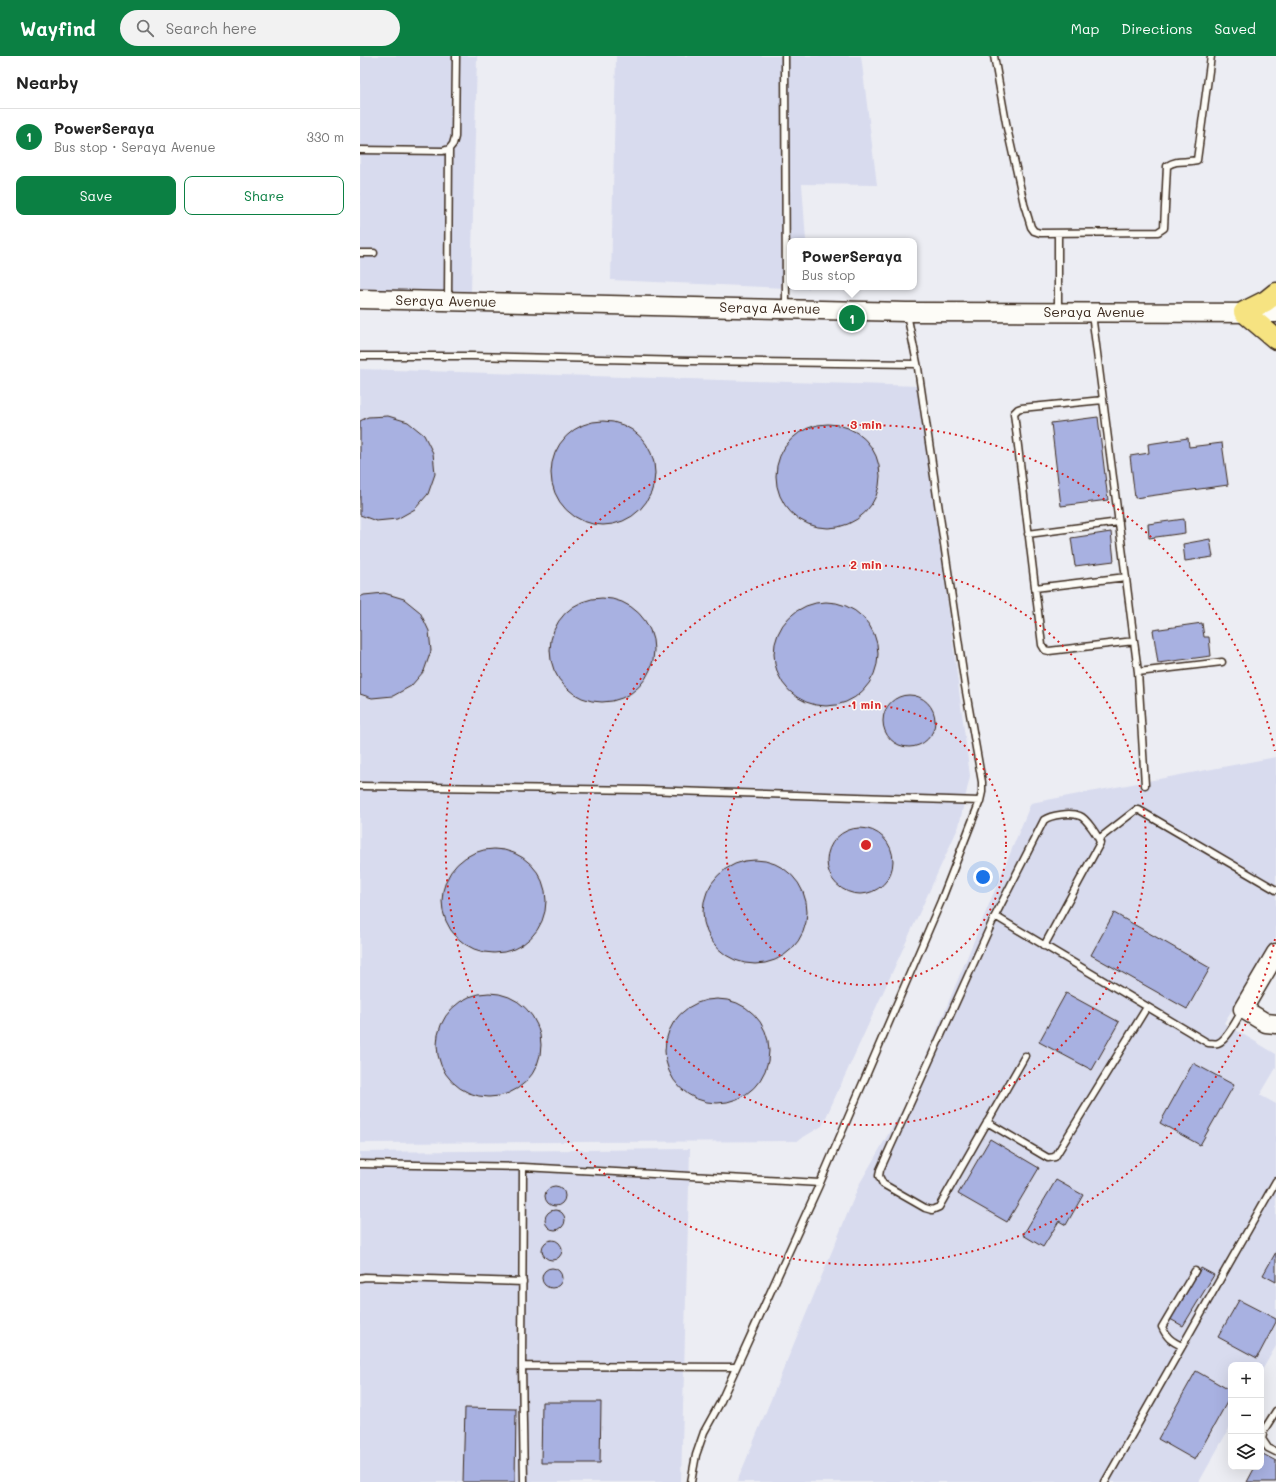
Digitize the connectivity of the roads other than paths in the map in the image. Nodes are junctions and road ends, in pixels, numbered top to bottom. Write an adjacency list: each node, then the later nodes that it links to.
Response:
1 (456, 56): 5 (lane)
2 (785, 56): 13 (lane)
3 (994, 56): 7 (lane)
4 (1211, 56): 7 (lane)
5 (449, 148): 6 (lane); 12 (lane)
6 (360, 150)
7 (1058, 232): 15 (lane)
8 (360, 253): 9 (lane)
9 (374, 253)
10 (1276, 293): 17 (main road)
11 (360, 299): 12 (street, Seraya Avenue)
12 (448, 301): 13 (street, Seraya Avenue)
13 (786, 309): 14 (street, Seraya Avenue)
14 (906, 312): 15 (street, Seraya Avenue); 21 (lane)
15 (1058, 312): 16 (street, Seraya Avenue)
16 (1092, 312): 17 (street, Seraya Avenue); 22 (lane)
17 (1244, 312): 18 (street, Seraya Avenue); 19 (main road)
18 (1276, 313)
19 (1276, 339)
20 (360, 356): 21 (lane)
21 (917, 364): 32 (lane)
22 (1103, 400): 23 (lane); 24 (lane)
23 (1119, 522): 24 (lane); 25 (lane)
24 (1028, 534): 26 (lane)
25 (1126, 577): 26 (lane); 27 (lane)
26 (1035, 588): 27 (lane)
27 (1134, 641): 29 (lane)
28 (1222, 662): 29 (lane)
29 (1138, 672): 30 (lane)
30 (1145, 785)
31 (360, 786): 32 (lane)
32 (980, 801): 46 (lane)
33 (1100, 838): 34 (lane); 35 (lane); 36 (lane)
34 (1276, 890)
35 (995, 916): 36 (lane); 42 (lane)
36 (1044, 946): 38 (lane)
37 (1276, 953): 39 (street)
38 (1146, 1007): 39 (lane); 42 (lane)
39 (1243, 1009): 40 (street)
40 (1276, 1024)
41 (1025, 1056): 42 (lane)
42 (987, 1122)
43 (360, 1164): 44 (lane)
44 (523, 1167): 46 (lane); 49 (lane)
45 (1276, 1181): 50 (lane)
46 (820, 1183): 52 (lane)
47 (1194, 1271): 50 (lane)
48 (360, 1278): 49 (lane)
49 (523, 1282): 51 (lane)
50 (1182, 1346): 57 (lane)
51 (522, 1366): 52 (lane); 55 (lane)
52 (736, 1367): 56 (lane)
53 (1276, 1411): 54 (lane)
54 (1276, 1452)
55 (524, 1482)
56 (691, 1482)
57 (1105, 1482)

